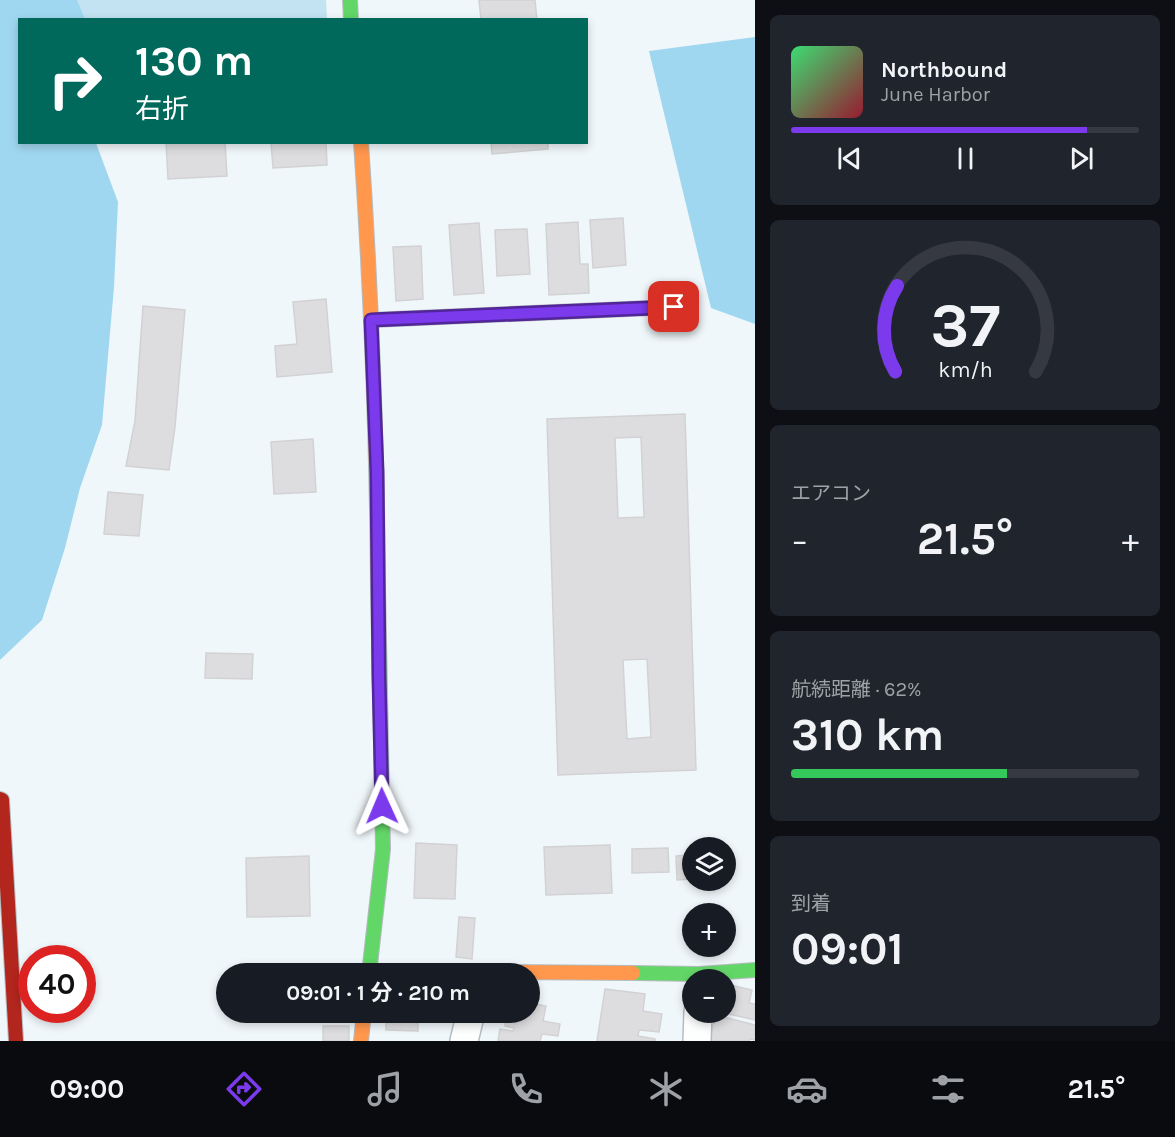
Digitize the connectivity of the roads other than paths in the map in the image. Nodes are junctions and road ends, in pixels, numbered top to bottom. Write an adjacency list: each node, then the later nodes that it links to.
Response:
1 (350, 0): 2 (street)
2 (351, 18)
3 (361, 144): 5 (street)
4 (674, 307): 5 (street)
5 (371, 320): 8 (street)
6 (0, 799): 7 (street)
7 (5, 944): 16 (street)
8 (370, 963)
9 (755, 970): 10 (street)
10 (736, 972)
11 (540, 974): 12 (street)
12 (682, 977)
13 (363, 1023): 17 (street)
14 (468, 1023): 18 (street)
15 (698, 1023): 19 (street)
16 (16, 1041)
17 (361, 1041)
18 (464, 1041)
19 (697, 1041)

